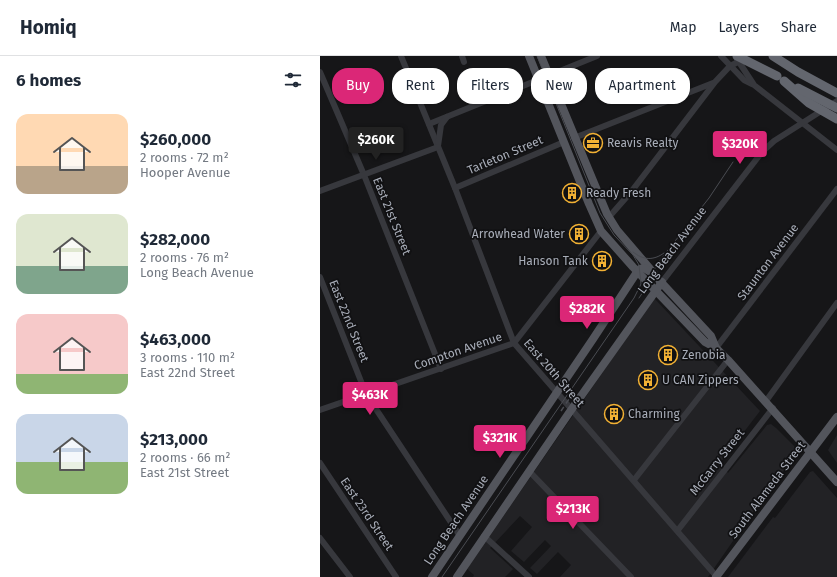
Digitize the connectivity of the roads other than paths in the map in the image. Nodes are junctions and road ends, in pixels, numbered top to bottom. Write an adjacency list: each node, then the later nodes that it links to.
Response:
1 (401, 56): 27 (street, East 20th Street)
2 (529, 56): 10 (main road)
3 (540, 56): 11 (main road)
4 (597, 56): 12 (street)
5 (721, 56): 9 (street)
6 (749, 56): 14 (highway)
7 (774, 56): 18 (highway); 19 (highway)
8 (737, 58): 9 (street); 14 (highway); 17 (street)
9 (730, 66): 15 (street); 17 (street)
10 (534, 68)
11 (545, 68)
12 (568, 68)
13 (320, 72): 32 (street, East 21st Street)
14 (781, 78): 23 (highway, bridge); 25 (highway, bridge)
15 (715, 82): 28 (street); 36 (street)
16 (531, 83): 24 (street)
17 (754, 85): 26 (street)
18 (837, 86)
19 (837, 93)
20 (837, 101): 26 (street, Long Beach Avenue)
21 (549, 104): 29 (main road)
22 (560, 104): 28 (main road)
23 (837, 108)
24 (447, 116): 27 (street); 30 (street)
25 (837, 119)
26 (801, 123): 31 (street); 41 (street, Long Beach Avenue)
27 (428, 124): 30 (street, East 20th Street)
28 (574, 138): 36 (main road)
29 (564, 142): 33 (street, Tarleton Street); 37 (main road)
30 (438, 147): 32 (street); 33 (street, East 20th Street)
31 (837, 150)
32 (364, 175): 35 (street); 47 (street, East 21st Street)
33 (455, 188): 44 (street, East 20th Street)
34 (837, 189): 45 (street, Staunton Avenue)
35 (320, 191)
36 (609, 217): 39 (main road)
37 (602, 231): 38 (main road); 44 (street, Compton Avenue)
38 (635, 274): 39 (main road); 42 (main road); 48 (main road, Long Beach Avenue)
39 (654, 274): 41 (main road)
40 (320, 277): 49 (street, East 22nd Street)
41 (662, 282): 42 (main road, Long Beach Avenue); 45 (main road)
42 (655, 291): 45 (main road); 52 (main road, Long Beach Avenue)
43 (837, 303): 50 (street)
44 (514, 343): 47 (street, Compton Avenue); 48 (street, East 20th Street)
45 (716, 348): 46 (main road)
46 (728, 360): 50 (main road); 58 (street)
47 (441, 369): 49 (street, Compton Avenue)
48 (557, 393): 52 (street, East 20th Street); 61 (main road, Long Beach Avenue)
49 (366, 394): 53 (street, Compton Avenue); 61 (street, East 22nd Street)
50 (766, 401): 51 (main road)
51 (773, 408): 55 (main road); 60 (street, McGarry Street)
52 (571, 409): 57 (main road, Long Beach Avenue); 58 (street, East 20th Street)
53 (320, 410)
54 (837, 417): 55 (main road, South Alameda Street)
55 (812, 451): 59 (main road); 70 (main road, South Alameda Street)
56 (320, 463): 65 (street, East 23rd Street)
57 (529, 471): 62 (main road, Long Beach Avenue); 69 (street)
58 (634, 480): 60 (street, East 20th Street)
59 (837, 482)
60 (678, 530): 70 (street, East 20th Street)
61 (460, 536): 66 (main road, Long Beach Avenue)
62 (484, 536): 67 (main road, Long Beach Avenue); 68 (street)
63 (320, 538): 64 (street)
64 (350, 577)
65 (396, 577)
66 (432, 577)
67 (457, 577)
68 (529, 577)
69 (631, 577)
70 (717, 577)

